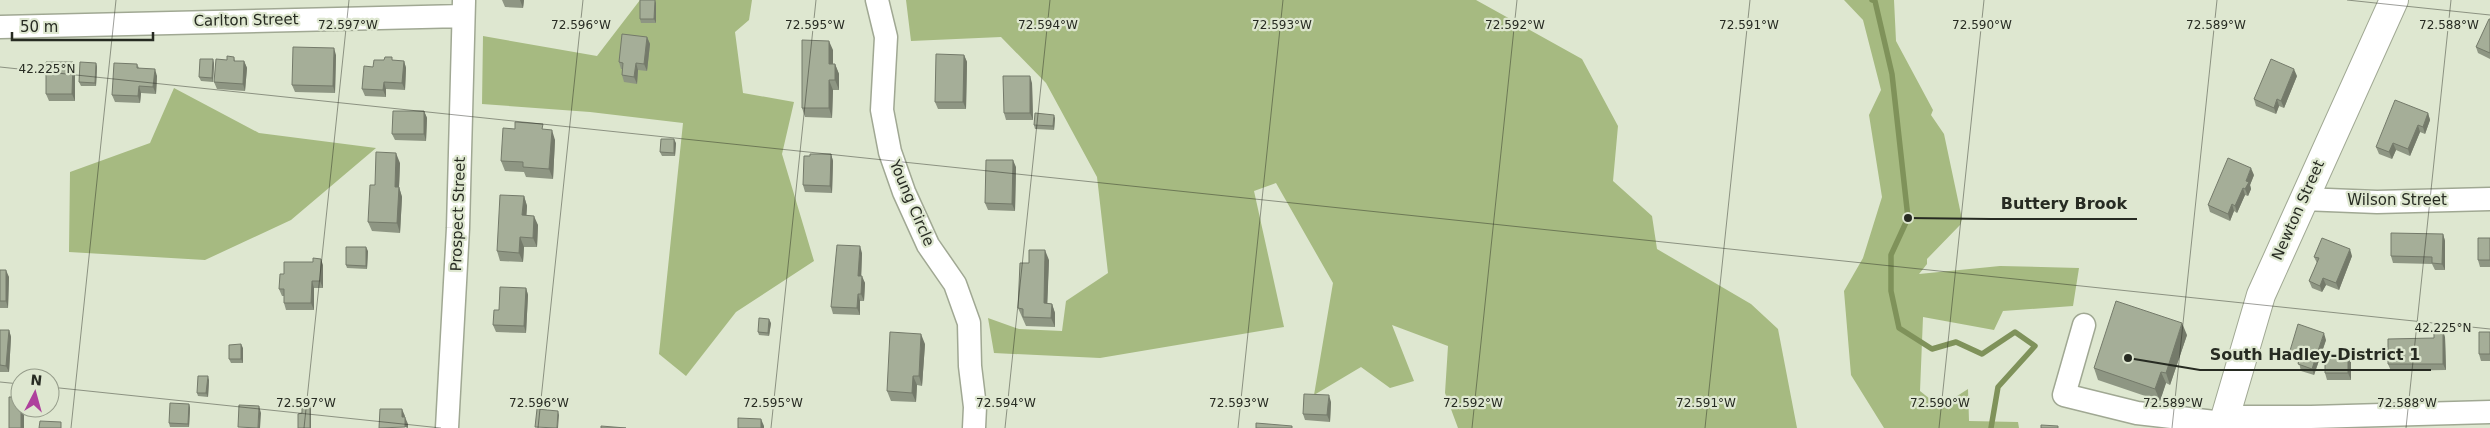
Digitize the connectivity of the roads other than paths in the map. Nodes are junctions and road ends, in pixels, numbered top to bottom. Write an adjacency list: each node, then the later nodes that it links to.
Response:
1 (877, 0): 11 (street, Young Circle)
2 (2394, 0): 6 (main road, Newton Street)
3 (463, 8): 4 (street, Carlton Street); 10 (street, Prospect Street)
4 (0, 27)
5 (2490, 198): 6 (street, Wilson Street)
6 (2303, 199): 9 (main road, Newton Street)
7 (2084, 325): 9 (street)
8 (2490, 412): 9 (street)
9 (2224, 423)
10 (447, 428)
11 (974, 428)

